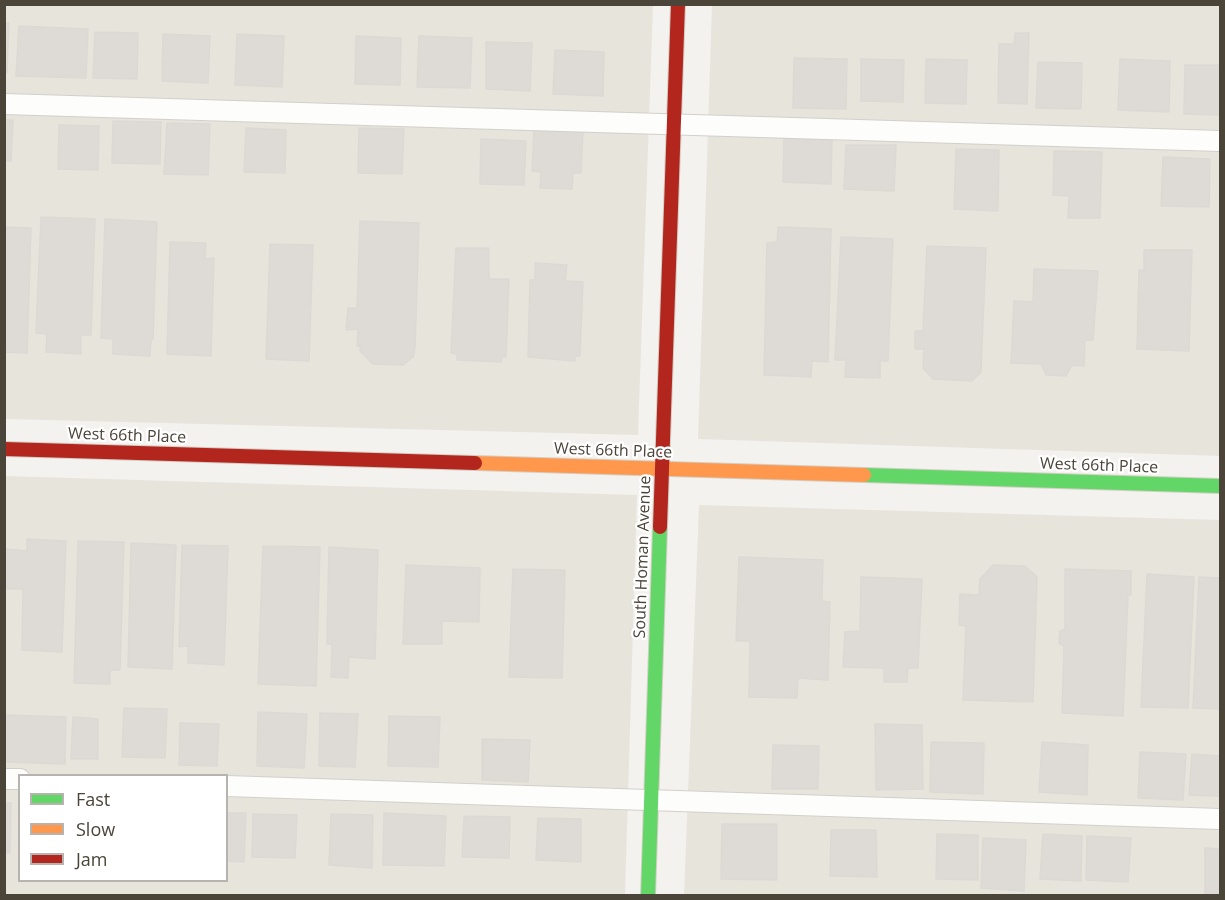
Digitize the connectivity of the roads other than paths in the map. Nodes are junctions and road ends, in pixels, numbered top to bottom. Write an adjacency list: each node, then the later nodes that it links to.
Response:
1 (678, 4): 3 (street, South Homan Avenue)
2 (4, 104): 3 (lane)
3 (674, 125): 4 (lane); 6 (street, South Homan Avenue)
4 (1221, 141)
5 (4, 449): 6 (street, West 66th Place)
6 (662, 470): 7 (street, West 66th Place); 9 (street, South Homan Avenue)
7 (1221, 486)
8 (228, 786): 9 (lane)
9 (651, 800): 10 (lane); 11 (street, South Homan Avenue)
10 (1221, 819)
11 (648, 896)

